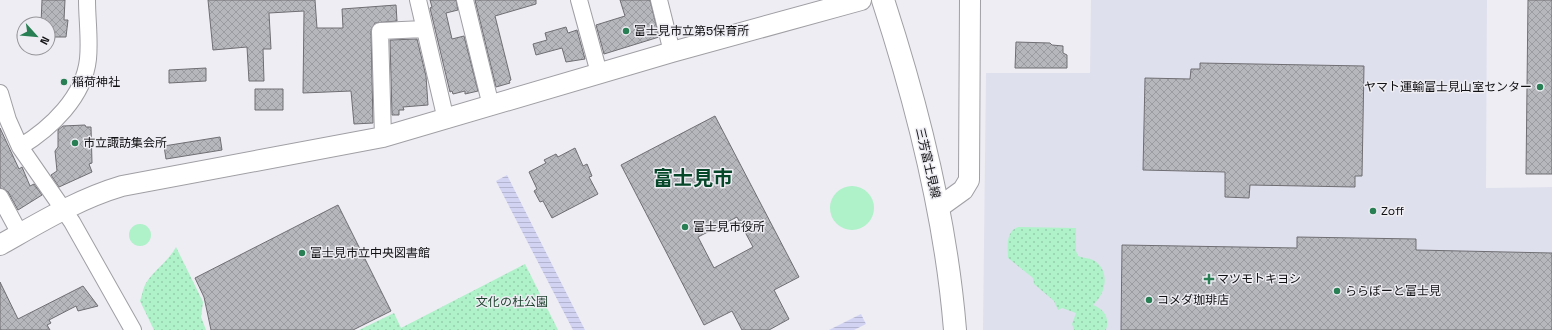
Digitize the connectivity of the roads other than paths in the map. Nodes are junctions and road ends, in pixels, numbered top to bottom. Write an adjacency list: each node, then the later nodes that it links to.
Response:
1 (87, 0): 17 (street)
2 (418, 0): 9 (street)
3 (465, 0): 13 (street)
4 (579, 0): 11 (street)
5 (659, 0): 10 (street)
6 (861, 0): 10 (street)
7 (883, 0): 19 (main road, 三芳富士見線)
8 (970, 0): 19 (street)
9 (424, 29): 15 (street); 16 (street)
10 (672, 52): 11 (street)
11 (599, 73): 13 (street)
12 (0, 93): 14 (street)
13 (491, 106): 15 (street)
14 (4, 120): 17 (street)
15 (446, 120): 16 (street)
16 (384, 137): 20 (street)
17 (20, 147): 20 (street)
18 (0, 197): 21 (street)
19 (938, 208): 24 (main road, 三芳富士見線)
20 (63, 210): 21 (street); 23 (street)
21 (20, 234): 22 (street)
22 (0, 245)
23 (133, 330)
24 (955, 330)

